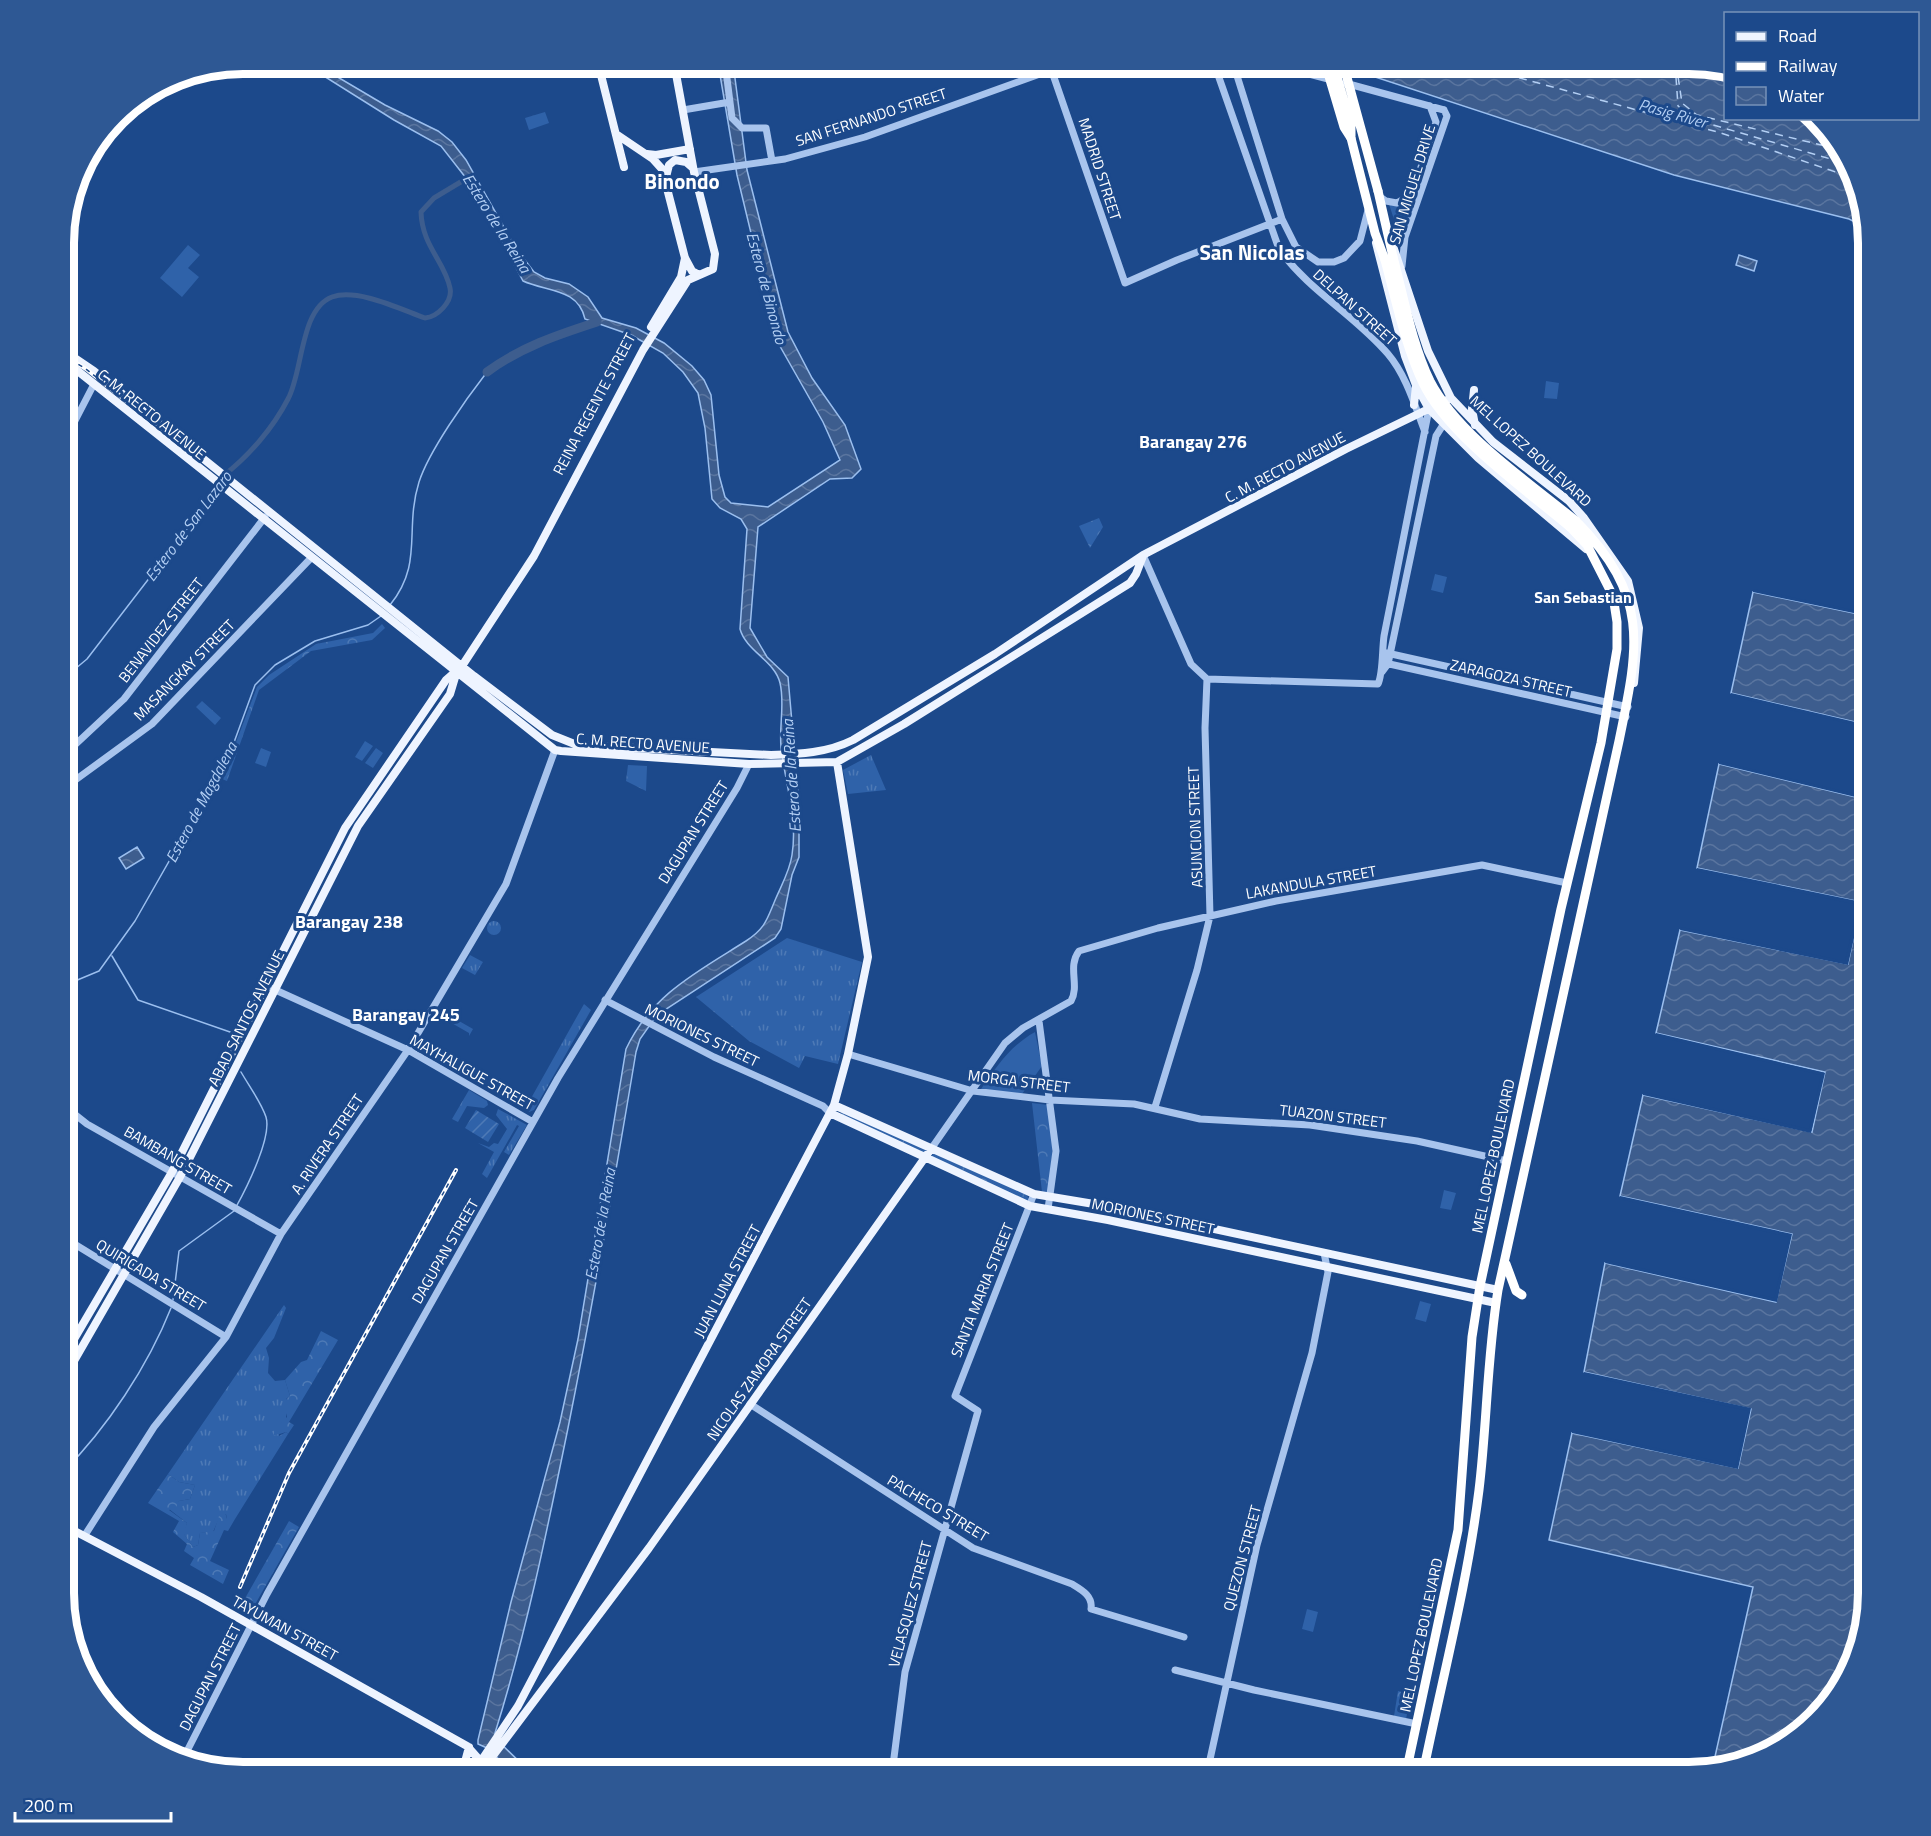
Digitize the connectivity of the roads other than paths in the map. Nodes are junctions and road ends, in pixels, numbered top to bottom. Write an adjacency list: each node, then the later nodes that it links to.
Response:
1 (601, 74): 19 (main road)
2 (676, 74): 16 (main road)
3 (725, 74): 14 (street)
4 (1034, 74): 13 (street)
5 (1038, 74): 13 (street, SAN FERNANDO STREET)
6 (1052, 74): 32 (street, MADRID STREET)
7 (1218, 74): 32 (street, DELPAN STREET)
8 (1236, 74): 31 (street, DELPAN STREET)
9 (1309, 74): 15 (street)
10 (1328, 74): 20 (highway, MEL LOPEZ BOULEVARD, bridge)
11 (1336, 74): 20 (highway, MEL LOPEZ BOULEVARD, bridge)
12 (1346, 74): 29 (highway, MEL LOPEZ BOULEVARD, bridge)
13 (1031, 78): 25 (street, SAN FERNANDO STREET)
14 (724, 103): 16 (street); 25 (street)
15 (1430, 106): 17 (street); 18 (street, SAN MIGUEL DRIVE)
16 (683, 110): 21 (main road)
17 (1444, 110): 18 (street); 24 (street, SAN MIGUEL DRIVE)
18 (1436, 122): 23 (street, SAN MIGUEL DRIVE)
19 (616, 134): 22 (main road); 26 (main road)
20 (1352, 138): 30 (highway, MEL LOPEZ BOULEVARD)
21 (690, 149): 22 (main road); 27 (main road)
22 (643, 153): 28 (main road)
23 (1424, 157): 24 (street); 29 (street, SAN MIGUEL DRIVE)
24 (1432, 159): 37 (street, SAN MIGUEL DRIVE)
25 (768, 162): 27 (street, SAN FERNANDO STREET)
26 (624, 167)
27 (694, 170): 28 (main road); 38 (main road)
28 (666, 181): 35 (main road)
29 (1379, 193): 33 (highway, MEL LOPEZ BOULEVARD)
30 (1368, 207): 31 (street, DELPAN STREET); 34 (highway, MEL LOPEZ BOULEVARD)
31 (1282, 219): 32 (street)
32 (1269, 225): 46 (street, DELPAN STREET)
33 (1387, 231): 36 (highway, MEL LOPEZ BOULEVARD); 37 (main road, MEL LOPEZ BOULEVARD)
34 (1375, 233): 36 (highway, MEL LOPEZ BOULEVARD); 43 (main road, MEL LOPEZ BOULEVARD)
35 (685, 258): 38 (main road); 39 (main road, REINA REGENTE STREET)
36 (1389, 259): 58 (highway, MEL LOPEZ BOULEVARD, bridge)
37 (1402, 266): 45 (main road, MEL LOPEZ BOULEVARD)
38 (699, 275): 39 (main road, REINA REGENTE STREET)
39 (649, 335): 70 (main road, REINA REGENTE STREET)
40 (74, 357): 54 (main road, C. M. RECTO AVENUE)
41 (74, 370): 42 (main road, C. M. RECTO AVENUE)
42 (94, 384): 49 (street); 54 (main road, C. M. RECTO AVENUE)
43 (1416, 385): 46 (main road); 47 (main road, MEL LOPEZ BOULEVARD)
44 (1474, 390): 51 (main road)
45 (1451, 398): 47 (main road, C. M. RECTO AVENUE); 51 (main road, MEL LOPEZ BOULEVARD)
46 (1414, 405): 48 (street, DELPAN STREET)
47 (1429, 409): 48 (main road, C. M. RECTO AVENUE); 50 (main road, MEL LOPEZ BOULEVARD); 52 (street)
48 (1419, 415): 52 (street, DELPAN STREET); 62 (main road, C. M. RECTO AVENUE)
49 (74, 423)
50 (1443, 425): 53 (main road, MEL LOPEZ BOULEVARD); 56 (street)
51 (1476, 426): 53 (main road); 74 (main road, MEL LOPEZ BOULEVARD)
52 (1426, 432): 55 (street)
53 (1462, 444): 61 (main road, MEL LOPEZ BOULEVARD)
54 (218, 478): 57 (main road, C. M. RECTO AVENUE)
55 (1416, 483): 56 (street); 59 (street)
56 (1428, 485): 60 (street)
57 (266, 516): 63 (main road, C. M. RECTO AVENUE); 70 (main road, C. M. RECTO AVENUE); 77 (street, BENAVIDEZ STREET)
58 (1573, 524): 61 (highway, MEL LOPEZ BOULEVARD); 74 (highway, MEL LOPEZ BOULEVARD)
59 (1404, 537): 60 (street); 66 (street)
60 (1416, 540): 67 (street)
61 (1591, 554): 73 (highway, MEL LOPEZ BOULEVARD)
62 (1143, 555): 64 (main road, C. M. RECTO AVENUE); 65 (main road); 72 (street)
63 (311, 558): 70 (main road, C. M. RECTO AVENUE); 81 (street, MASANGKAY STREET)
64 (1121, 571): 65 (main road); 70 (main road, C. M. RECTO AVENUE)
65 (1130, 583): 79 (main road, C. M. RECTO AVENUE)
66 (1382, 652): 67 (street, ZARAGOZA STREET); 68 (street)
67 (1390, 654): 69 (street); 73 (street, ZARAGOZA STREET)
68 (1380, 662): 69 (street, ZARAGOZA STREET); 71 (street)
69 (1388, 664): 71 (street); 75 (street, ZARAGOZA STREET)
70 (459, 670): 78 (main road, C. M. RECTO AVENUE); 84 (main road, ABAD SANTOS AVENUE); 85 (main road, ABAD SANTOS AVENUE)
71 (1382, 672): 72 (street)
72 (1207, 679): 83 (street, ASUNCION STREET)
73 (1608, 703): 74 (street, ZARAGOZA STREET); 75 (highway, MEL LOPEZ BOULEVARD)
74 (1628, 707): 76 (highway, MEL LOPEZ BOULEVARD)
75 (1607, 713): 76 (street, ZARAGOZA STREET); 82 (highway, MEL LOPEZ BOULEVARD)
76 (1625, 720): 108 (highway, MEL LOPEZ BOULEVARD)
77 (74, 746)
78 (555, 750): 80 (main road, C. M. RECTO AVENUE); 89 (street, A. RIVERA STREET)
79 (837, 762): 80 (main road, C. M. RECTO AVENUE); 90 (main road, JUAN LUNA STREET)
80 (749, 764): 86 (street, DAGUPAN STREET)
81 (74, 781)
82 (1567, 883): 83 (street, LAKANDULA STREET); 99 (highway, MEL LOPEZ BOULEVARD)
83 (1210, 916): 87 (street, LAKANDULA STREET); 93 (street, ASUNCION STREET)
84 (266, 986): 85 (street, MAYHALIGUE STREET); 100 (main road, ABAD SANTOS AVENUE)
85 (275, 990): 89 (street, MAYHALIGUE STREET); 100 (main road, ABAD SANTOS AVENUE)
86 (604, 1000): 94 (street, MORIONES STREET); 96 (street, DAGUPAN STREET)
87 (1066, 1006): 88 (street, NICOLAS ZAMORA STREET)
88 (1039, 1021): 91 (street, NICOLAS ZAMORA STREET); 92 (street)
89 (408, 1050): 96 (street, MAYHALIGUE STREET); 105 (street, A. RIVERA STREET)
90 (848, 1054): 91 (street, MORGA STREET); 94 (main road, JUAN LUNA STREET)
91 (973, 1091): 92 (street, MORGA STREET); 97 (street, NICOLAS ZAMORA STREET)
92 (1050, 1100): 93 (street, MORGA STREET); 102 (street)
93 (1155, 1107): 99 (street, TUAZON STREET)
94 (829, 1108): 97 (main road, MORIONES STREET); 98 (main road, MORIONES STREET); 130 (main road, JUAN LUNA STREET)
95 (74, 1114): 100 (street, BAMBANG STREET)
96 (533, 1122): 125 (street, DAGUPAN STREET)
97 (931, 1149): 98 (main road, NICOLAS ZAMORA STREET); 101 (main road, MORIONES STREET)
98 (925, 1159): 103 (main road, MORIONES STREET); 120 (main road, NICOLAS ZAMORA STREET)
99 (1507, 1161): 112 (highway, MEL LOPEZ BOULEVARD)
100 (176, 1175): 105 (street, BAMBANG STREET); 110 (main road, ABAD SANTOS AVENUE); 111 (main road, ABAD SANTOS AVENUE)
101 (1034, 1194): 102 (main road, MORIONES STREET); 103 (street, SANTA MARIA STREET)
102 (1050, 1197): 104 (street); 107 (main road, MORIONES STREET)
103 (1030, 1206): 104 (main road, MORIONES STREET); 121 (street, SANTA MARIA STREET)
104 (1048, 1209): 109 (main road, MORIONES STREET)
105 (281, 1234): 117 (street, A. RIVERA STREET)
106 (74, 1244): 110 (street, QUIRICADA STREET)
107 (1324, 1253): 109 (street); 112 (main road, MORIONES STREET)
108 (1505, 1261): 113 (highway, MEL LOPEZ BOULEVARD); 114 (highway)
109 (1327, 1267): 115 (main road, MORIONES STREET); 128 (street, QUEZON STREET)
110 (116, 1269): 111 (street, QUIRICADA STREET); 118 (main road, ABAD SANTOS AVENUE)
111 (124, 1275): 117 (street, QUIRICADA STREET); 119 (main road, ABAD SANTOS AVENUE)
112 (1480, 1286): 113 (main road, MORIONES STREET); 115 (highway, MEL LOPEZ BOULEVARD)
113 (1498, 1290): 116 (highway, MEL LOPEZ BOULEVARD)
114 (1522, 1295)
115 (1477, 1299): 116 (main road, MORIONES STREET); 129 (highway, MEL LOPEZ BOULEVARD)
116 (1496, 1303): 139 (highway, MEL LOPEZ BOULEVARD)
117 (225, 1336): 124 (street, A. RIVERA STREET)
118 (74, 1340)
119 (74, 1361)
120 (750, 1404): 123 (street, PACHECO STREET); 130 (main road, NICOLAS ZAMORA STREET)
121 (978, 1411): 123 (street, VELASQUEZ STREET)
122 (74, 1530): 124 (main road, TAYUMAN STREET)
123 (944, 1531): 126 (street, PACHECO STREET); 136 (street, VELASQUEZ STREET)
124 (86, 1535): 125 (main road, TAYUMAN STREET)
125 (250, 1625): 131 (main road, TAYUMAN STREET); 132 (street, DAGUPAN STREET)
126 (1184, 1637)
127 (1175, 1670): 128 (street)
128 (1227, 1683): 129 (street); 137 (street, QUEZON STREET)
129 (1417, 1724): 138 (highway, MEL LOPEZ BOULEVARD)
130 (500, 1741): 135 (main road, JUAN LUNA STREET)
131 (469, 1748): 133 (main road); 134 (main road, TAYUMAN STREET)
132 (187, 1753)
133 (465, 1762)
134 (480, 1762)
135 (488, 1762)
136 (893, 1762)
137 (1209, 1762)
138 (1408, 1762)
139 (1425, 1762)

